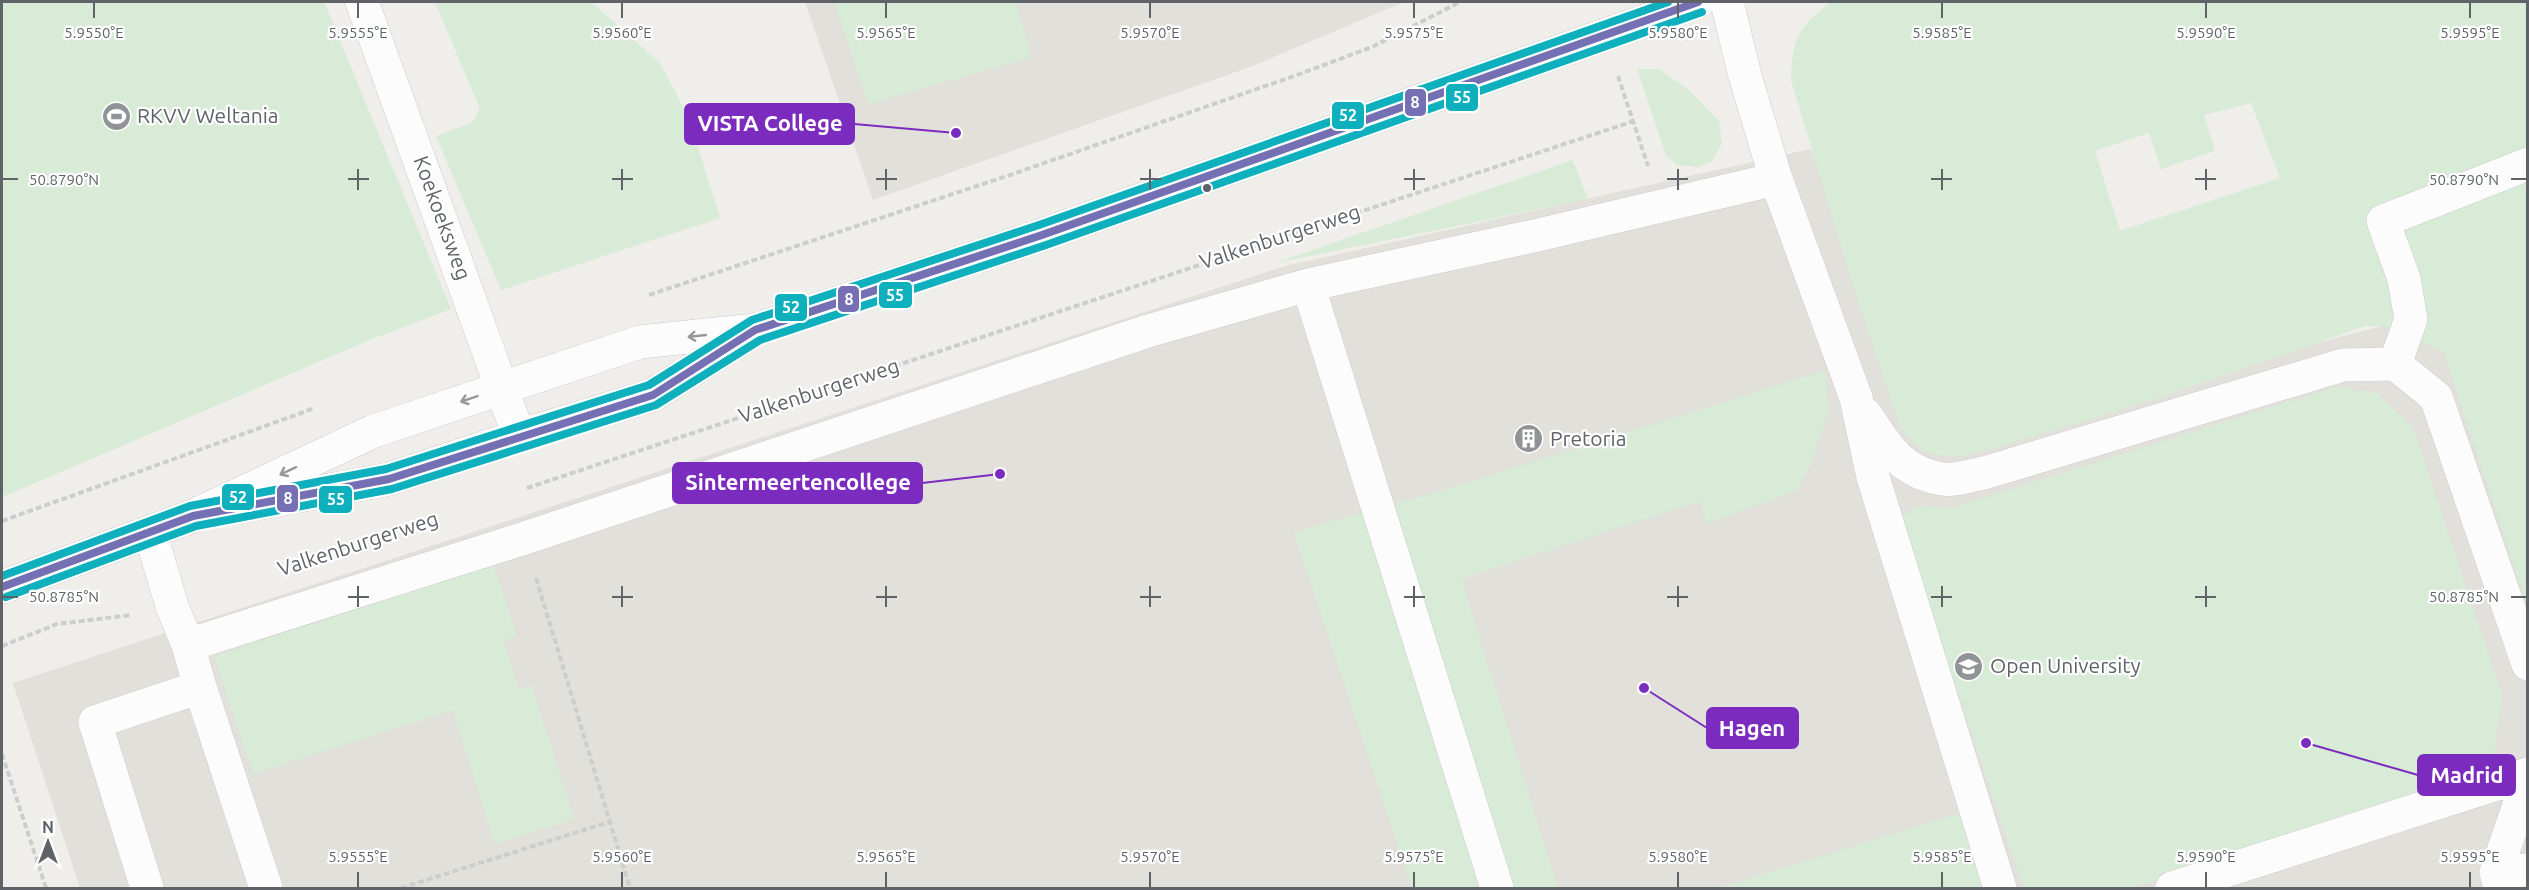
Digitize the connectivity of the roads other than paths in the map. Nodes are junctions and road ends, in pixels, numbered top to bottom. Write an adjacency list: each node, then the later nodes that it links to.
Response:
1 (362, 2): 9 (street, Koekoeksweg)
2 (1698, 2): 7 (street)
3 (1727, 2): 5 (street)
4 (2528, 164): 8 (street)
5 (1776, 180): 6 (street); 10 (street)
6 (1308, 285): 15 (street); 23 (street)
7 (755, 330): 9 (street, one-way to 9); 11 (street)
8 (2395, 364): 10 (street); 16 (street)
9 (502, 388): 11 (street, Koekoeksweg); 12 (street, one-way to 12)
10 (1856, 398): 24 (street)
11 (519, 436): 12 (street)
12 (193, 516): 13 (street)
13 (150, 532): 14 (street); 15 (street)
14 (2, 587)
15 (188, 645): 17 (street)
16 (2528, 663)
17 (200, 687): 21 (street); 22 (street)
18 (2528, 774): 25 (street)
19 (2528, 779): 20 (street)
20 (2508, 877)
21 (147, 888)
22 (266, 888)
23 (1497, 888)
24 (2000, 888)
25 (2172, 888)

